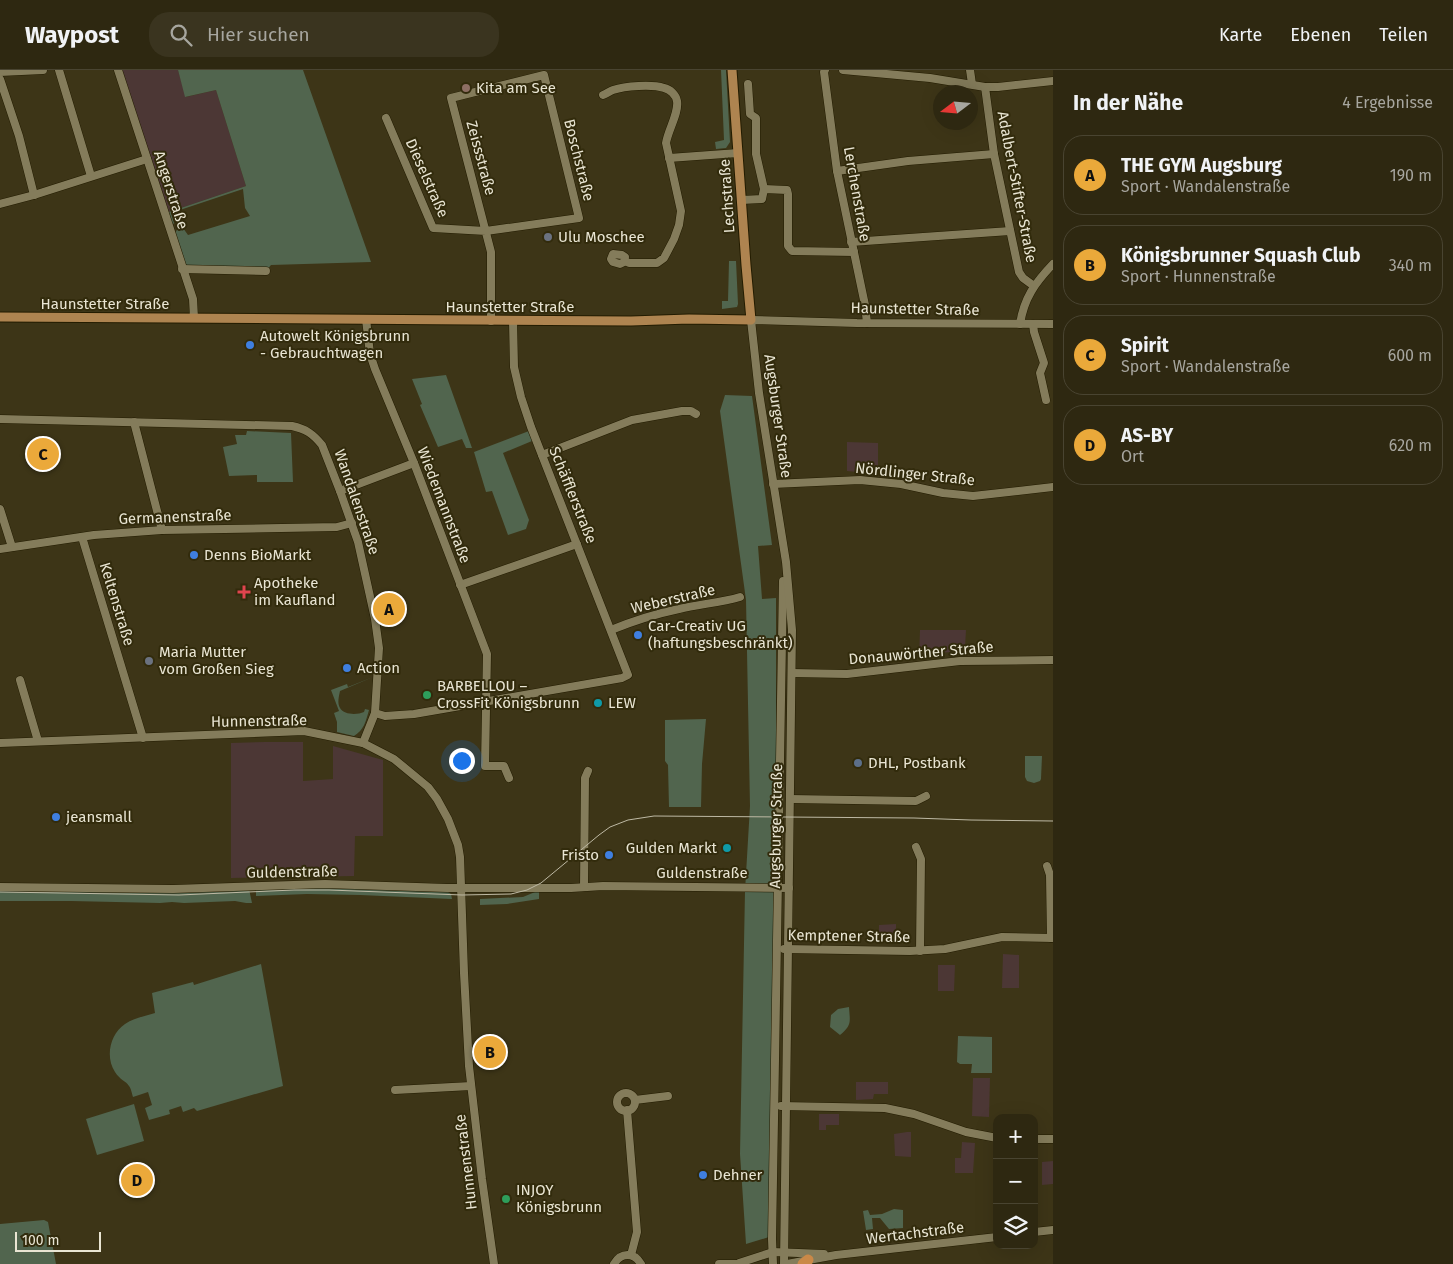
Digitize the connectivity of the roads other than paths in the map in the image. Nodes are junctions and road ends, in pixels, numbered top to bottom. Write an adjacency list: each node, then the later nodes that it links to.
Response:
1 (43, 70): 9 (street)
2 (59, 70): 23 (street)
3 (118, 70): 21 (street, Angerstraße)
4 (732, 70): 18 (main road, Lechstraße)
5 (825, 70): 22 (street, Lerchenstraße)
6 (843, 70): 7 (street)
7 (851, 70): 14 (street)
8 (970, 70): 14 (street)
9 (0, 72)
10 (544, 75): 28 (street, Zeissstraße); 28 (street, Boschstraße)
11 (0, 78): 25 (street)
12 (1053, 82): 15 (street)
13 (748, 84): 24 (street)
14 (972, 84): 15 (street)
15 (985, 87): 19 (street, Adalbert-Stifter-Straße)
16 (603, 96): 20 (street)
17 (386, 118): 28 (street, Dieselstraße)
18 (738, 154): 20 (street); 26 (main road, Lechstraße)
19 (994, 154): 22 (street); 29 (street, Adalbert-Stifter-Straße)
20 (669, 158): 32 (street)
21 (147, 159): 23 (street); 34 (street, Angerstraße)
22 (837, 172): 30 (street, Lerchenstraße)
23 (92, 176): 25 (street)
24 (764, 189): 26 (street); 31 (street)
25 (34, 195): 27 (street)
26 (741, 200): 41 (main road, Lechstraße)
27 (0, 204)
28 (486, 231): 40 (street, Zeissstraße)
29 (1010, 231): 30 (street); 36 (street, Adalbert-Stifter-Straße)
30 (851, 242): 31 (street, Lerchenstraße)
31 (854, 252): 43 (street, Lerchenstraße)
32 (624, 260)
33 (1053, 264): 36 (street)
34 (182, 269): 35 (street); 38 (street, Angerstraße)
35 (266, 271)
36 (1034, 286): 44 (street)
37 (0, 317): 38 (main road, Haunstetter Straße)
38 (194, 318): 39 (main road, Haunstetter Straße)
39 (366, 320): 40 (main road, Haunstetter Straße); 52 (street, Wiedemannstraße)
40 (491, 320): 42 (main road, Haunstetter Straße)
41 (751, 320): 42 (main road, Haunstetter Straße); 43 (street, Haunstetter Straße); 53 (street, Augsburger Straße)
42 (513, 321): 51 (street, Schäfflerstraße)
43 (866, 323): 44 (street, Haunstetter Straße)
44 (1020, 324): 45 (street, Haunstetter Straße)
45 (1033, 324): 46 (street, Haunstetter Straße); 47 (street)
46 (1053, 324)
47 (1046, 400)
48 (696, 414): 51 (street)
49 (0, 419): 50 (street, Wandalenstraße)
50 (134, 422): 55 (street, Wandalenstraße); 58 (street)
51 (542, 455): 60 (street, Schäfflerstraße)
52 (414, 463): 55 (street); 64 (street, Wiedemannstraße)
53 (774, 484): 54 (street, Nördlinger Straße); 61 (street, Augsburger Straße)
54 (1053, 487)
55 (340, 491): 57 (street, Wandalenstraße)
56 (0, 509): 62 (street)
57 (352, 523): 58 (street, Germanenstraße); 71 (street, Wandalenstraße)
58 (162, 530): 59 (street, Germanenstraße)
59 (82, 536): 62 (street, Germanenstraße); 72 (street, Keltenstraße)
60 (577, 544): 64 (street); 66 (street, Schäfflerstraße)
61 (783, 546): 68 (street, Augsburger Straße); 84 (street, Augsburger Straße)
62 (12, 547): 63 (street, Germanenstraße)
63 (0, 549)
64 (460, 585): 70 (street, Wiedemannstraße)
65 (740, 597): 66 (street, Weberstraße)
66 (611, 630): 70 (street, Schäfflerstraße)
67 (1053, 660): 68 (street, Donauwörther Straße)
68 (792, 673): 79 (street, Augsburger Straße)
69 (20, 680): 73 (street)
70 (486, 702): 71 (street); 77 (street, Wiedemannstraße)
71 (375, 713): 75 (street, Wandalenstraße)
72 (143, 738): 73 (street, Hunnenstraße); 75 (street, Hunnenstraße)
73 (38, 741): 74 (street, Hunnenstraße)
74 (0, 743)
75 (363, 744): 85 (street, Hunnenstraße)
76 (588, 771): 83 (street)
77 (508, 778)
78 (926, 796): 79 (street)
79 (790, 799): 86 (street, Augsburger Straße)
80 (916, 847): 90 (street, Kemptener Straße)
81 (1047, 866): 87 (street, Kemptener Straße)
82 (0, 886): 85 (street, Guldenstraße)
83 (584, 887): 84 (street, Guldenstraße); 85 (street, Guldenstraße)
84 (778, 887): 86 (street, Guldenstraße); 88 (street, Augsburger Straße)
85 (462, 888): 91 (street, Hunnenstraße)
86 (789, 888): 89 (street, Augsburger Straße)
87 (1052, 938): 90 (street, Kemptener Straße)
88 (777, 949): 89 (street, Kemptener Straße); 95 (street, Augsburger Straße)
89 (788, 949): 90 (street, Kemptener Straße); 96 (street, Augsburger Straße)
90 (920, 951)
91 (471, 1086): 92 (street); 109 (street, Hunnenstraße)
92 (395, 1090)
93 (668, 1096): 94 (street)
94 (635, 1100): 97 (street); 97 (street)
95 (774, 1106): 96 (street); 104 (street, Augsburger Straße)
96 (785, 1106): 98 (street); 105 (street, Augsburger Straße)
97 (628, 1110): 107 (street)
98 (993, 1137)
99 (1038, 1139): 100 (street)
100 (1053, 1139)
101 (1053, 1230): 102 (street)
102 (1038, 1232)
103 (993, 1237): 106 (street, Wertachstraße)
104 (772, 1252): 105 (street); 112 (street); 113 (street, Augsburger Straße)
105 (784, 1252): 106 (street, Wertachstraße); 114 (street, Augsburger Straße)
106 (836, 1255): 108 (street, Wertachstraße)
107 (639, 1260): 110 (street)
108 (806, 1262): 114 (street, Wertachstraße)
109 (494, 1264)
110 (614, 1264)
111 (719, 1264): 112 (street)
112 (742, 1264)
113 (773, 1264)
114 (785, 1264)

